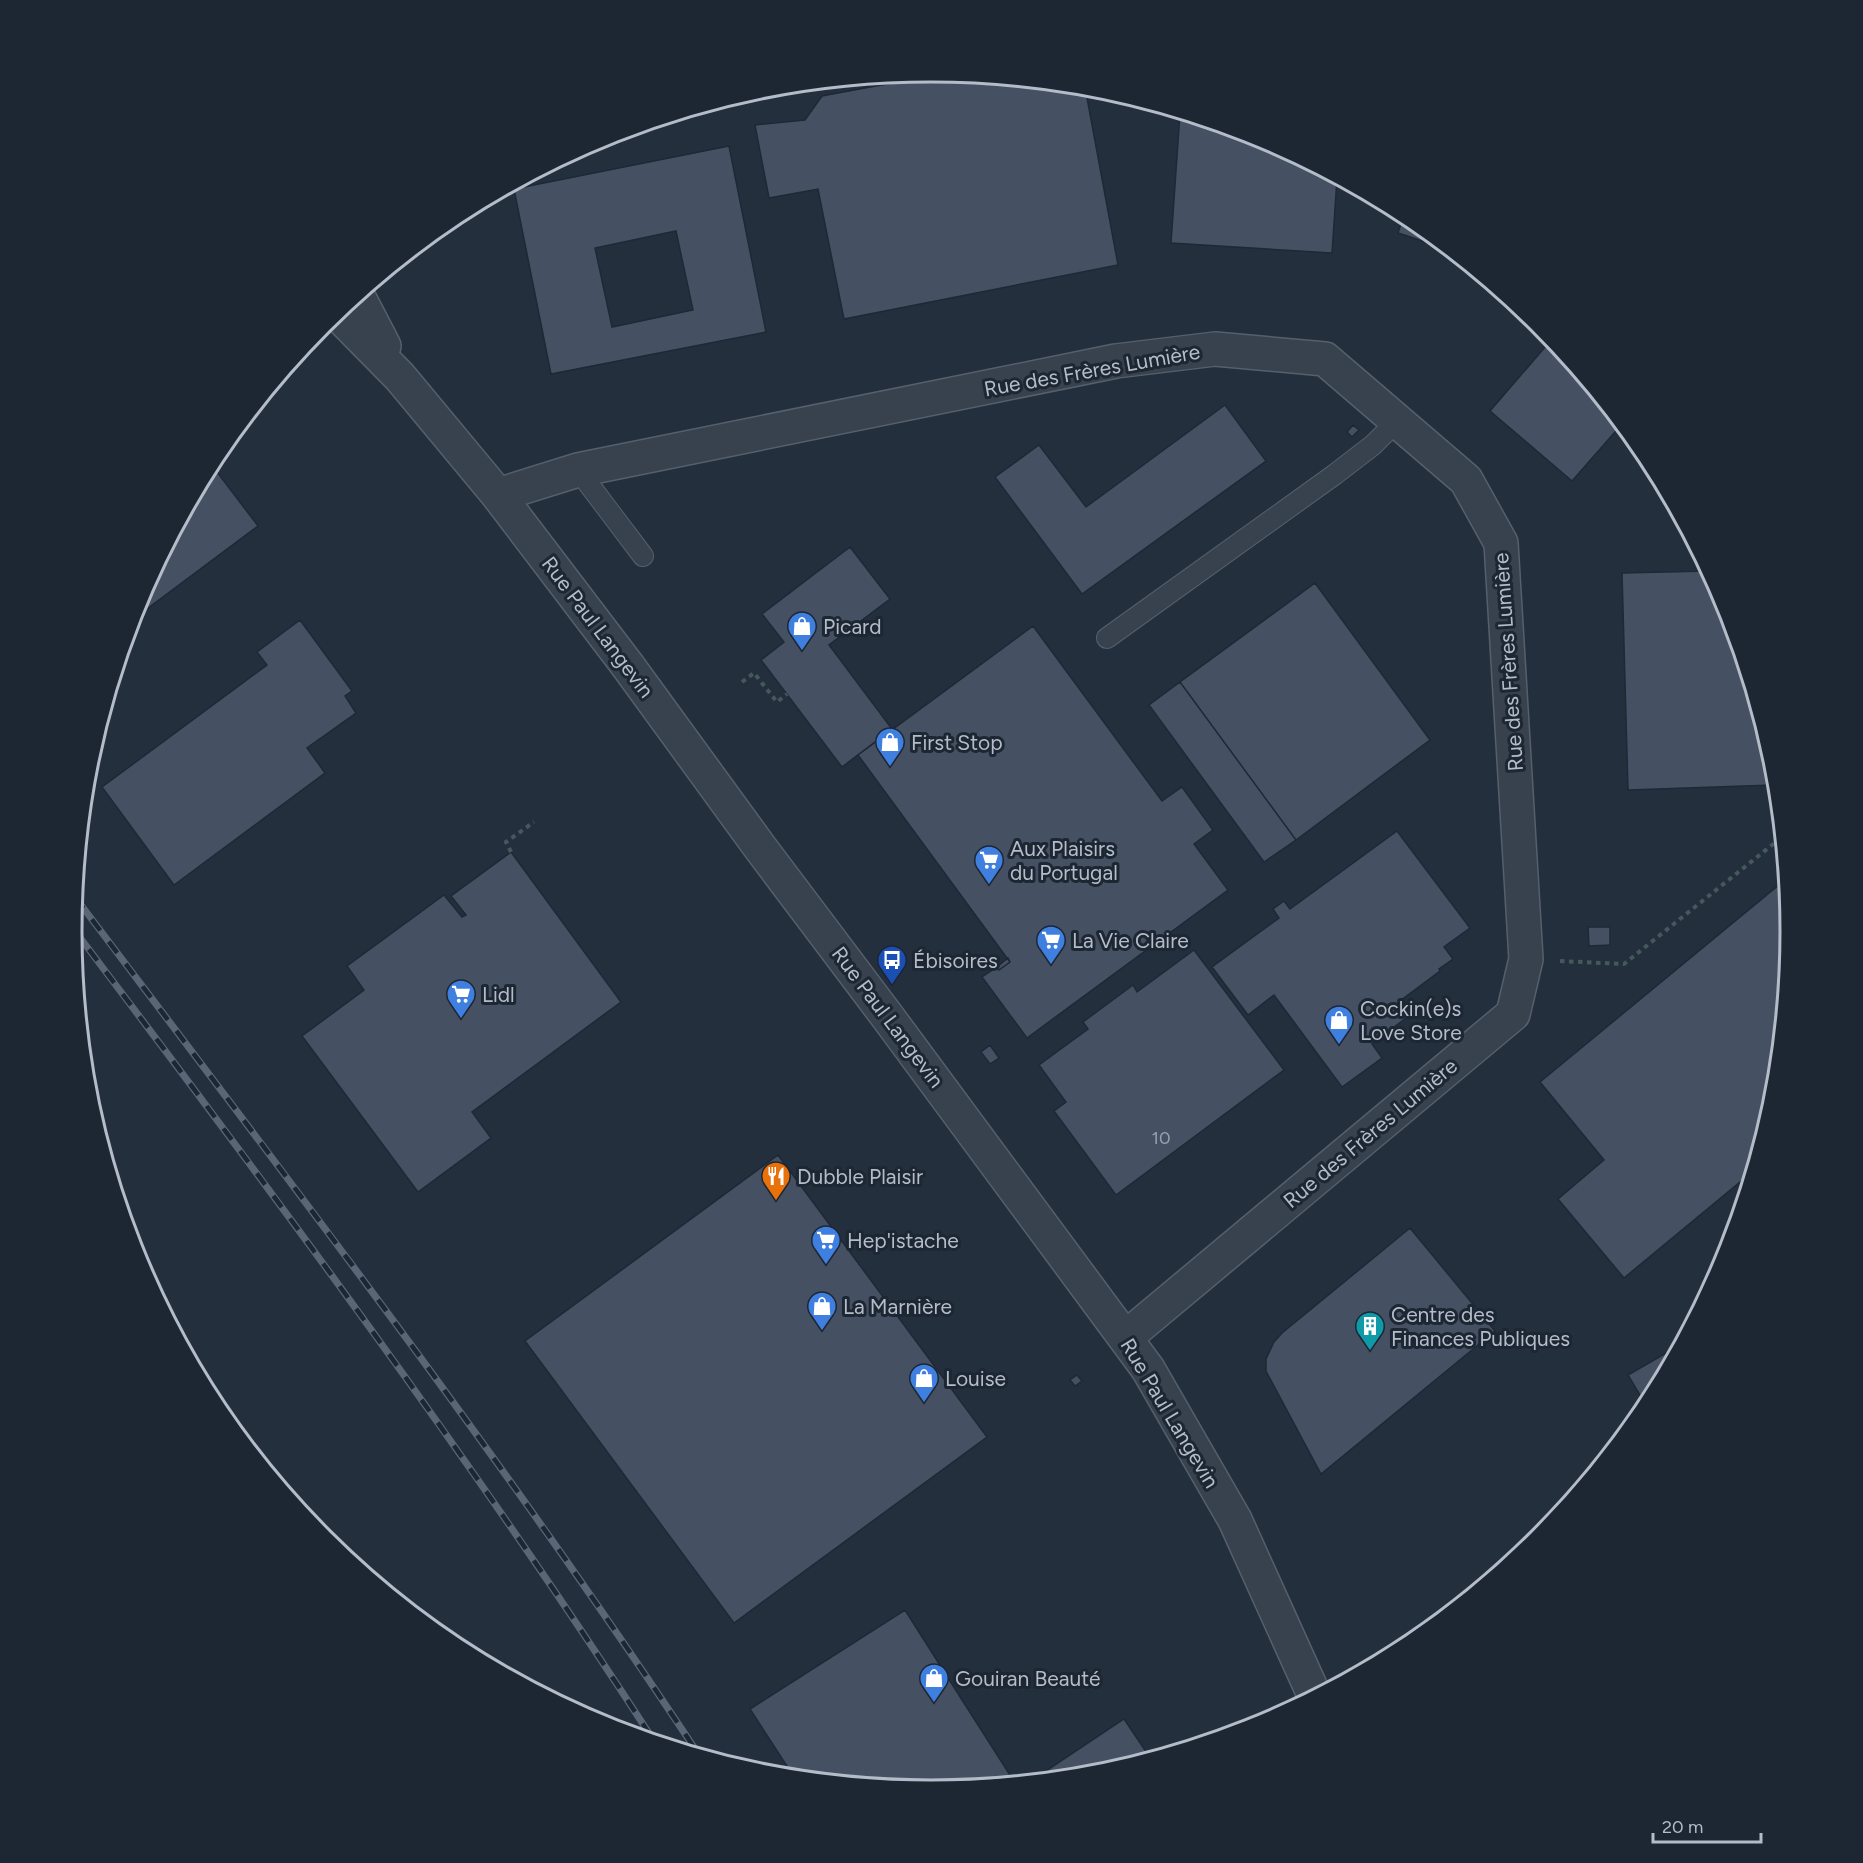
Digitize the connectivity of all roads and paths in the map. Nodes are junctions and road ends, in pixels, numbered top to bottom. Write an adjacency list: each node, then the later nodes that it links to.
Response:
1 (361, 303): 3 (street)
2 (344, 319): 3 (street)
3 (400, 377): 6 (street, Rue Paul Langevin)
4 (1397, 421): 5 (street, Rue des Frères Lumière); 8 (lane); 14 (street, Rue des Frères Lumière)
5 (578, 470): 6 (street, Rue des Frères Lumière); 7 (lane)
6 (498, 495): 15 (street, Rue Paul Langevin)
7 (643, 556)
8 (1107, 638)
9 (742, 682): 10 (path)
10 (787, 694)
11 (534, 822): 13 (path)
12 (1775, 842): 14 (path)
13 (511, 852)
14 (1526, 959): 15 (street, Rue des Frères Lumière)
15 (1125, 1338): 16 (street, Rue Paul Langevin)
16 (1312, 1690)

